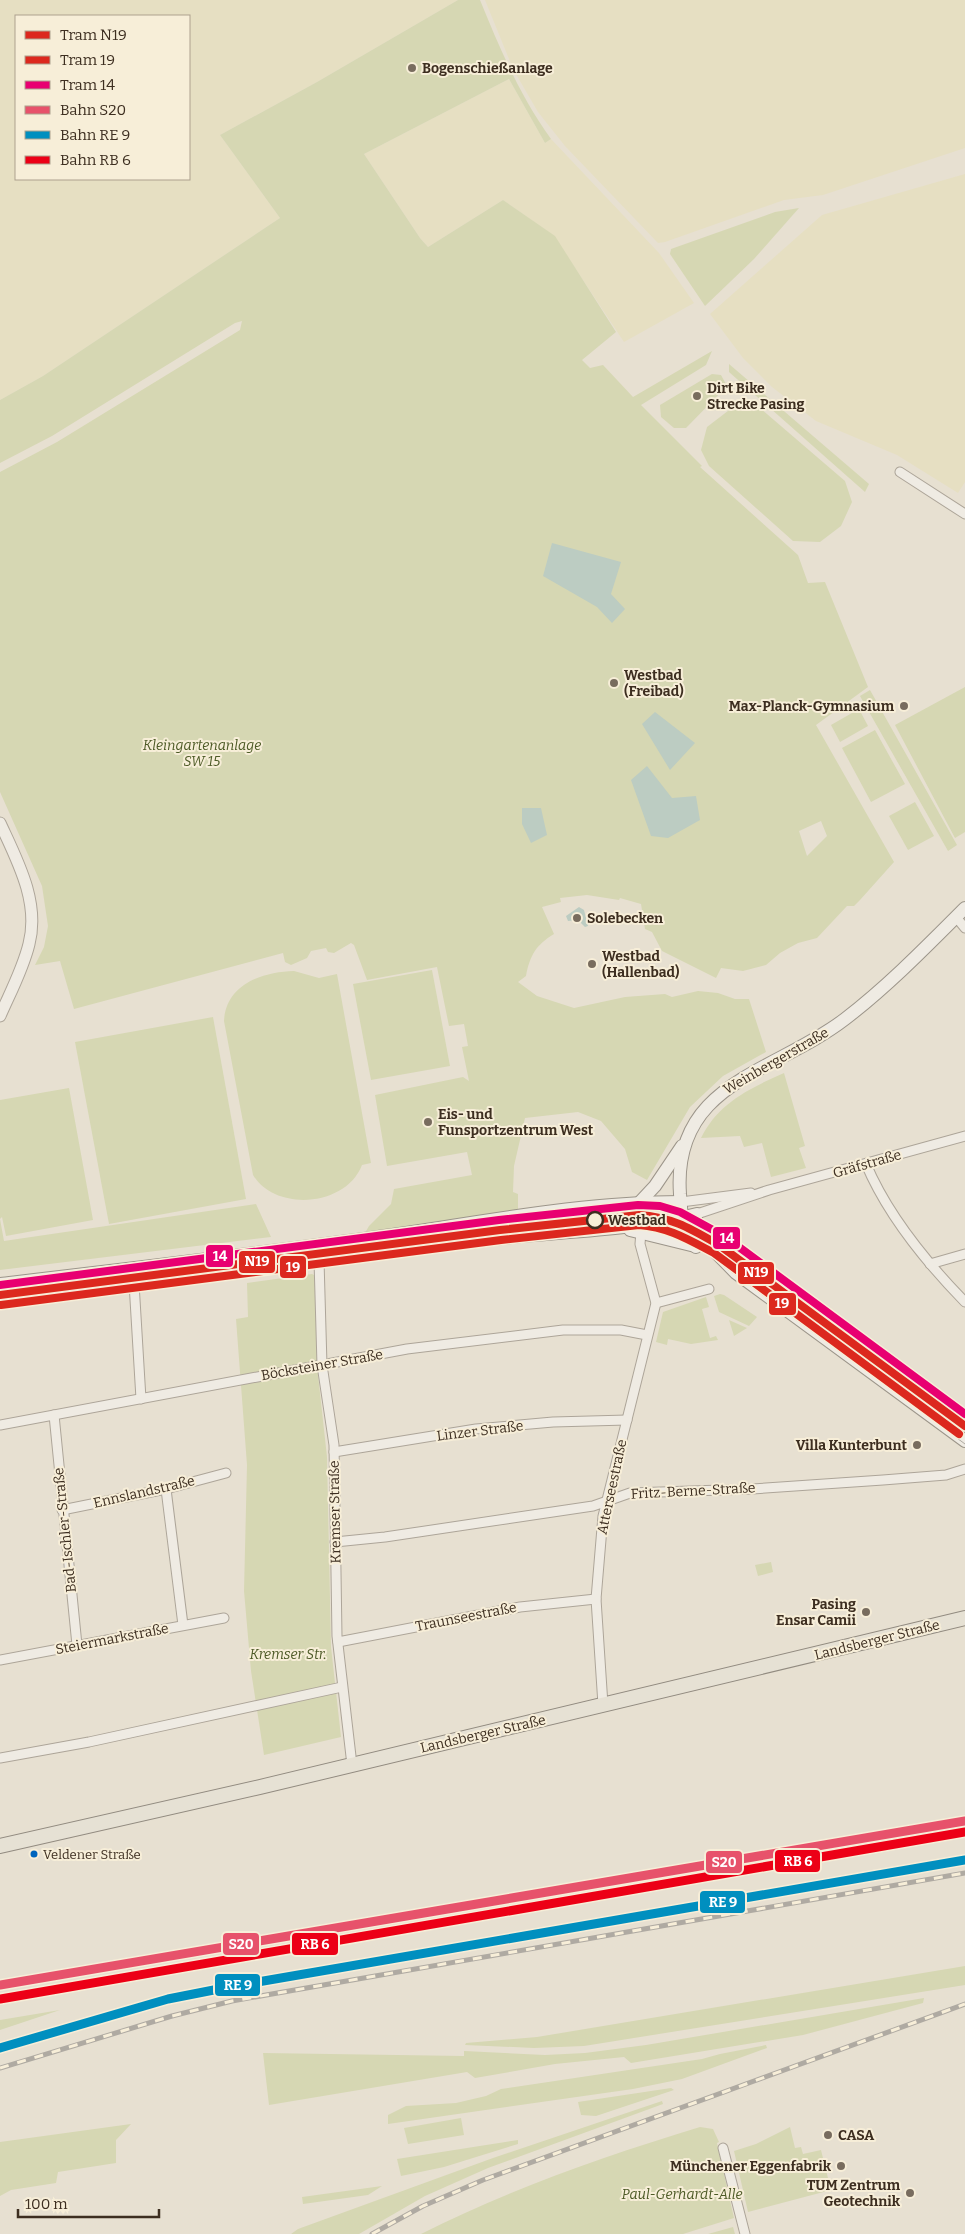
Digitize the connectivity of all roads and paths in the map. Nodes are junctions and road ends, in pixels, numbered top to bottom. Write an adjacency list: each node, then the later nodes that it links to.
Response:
1 (900, 472): 2 (street)
2 (965, 514)
3 (0, 823): 6 (street)
4 (960, 912): 5 (street); 8 (main road, Weinbergerstraße)
5 (965, 928)
6 (0, 1016)
7 (965, 1136): 9 (street, Gräfstraße)
8 (687, 1138): 11 (main road); 12 (main road, Weinbergerstraße)
9 (866, 1164): 10 (street, Gräfstraße); 21 (street)
10 (769, 1190): 12 (street, Gräfstraße); 13 (street, Gräfstraße)
11 (640, 1202): 12 (main road); 23 (main road)
12 (681, 1202): 13 (main road); 14 (main road, Weinbergerstraße)
13 (697, 1214): 14 (main road)
14 (677, 1219): 15 (main road); 17 (main road, Weinbergerstraße); 20 (main road)
15 (623, 1228): 16 (main road); 19 (main road)
16 (641, 1232): 17 (main road); 27 (street)
17 (696, 1247): 20 (main road)
18 (965, 1254): 21 (street)
19 (319, 1260): 22 (main road); 29 (street, Kremser Straße)
20 (724, 1261): 34 (main road)
21 (930, 1264): 25 (street)
22 (134, 1283): 26 (main road); 30 (street)
23 (0, 1284)
24 (709, 1289): 27 (street)
25 (965, 1302)
26 (0, 1303)
27 (656, 1303): 28 (street, Atterseestraße)
28 (647, 1335): 29 (street, Böcksteiner Straße); 32 (street, Atterseestraße)
29 (322, 1365): 30 (street, Böcksteiner Straße); 35 (street, Kremser Straße)
30 (142, 1399): 31 (street, Böcksteiner Straße)
31 (54, 1415): 33 (street, Böcksteiner Straße); 40 (street, Bad-Ischler-Straße)
32 (627, 1420): 35 (street, Linzer Straße); 39 (street, Atterseestraße)
33 (0, 1425)
34 (965, 1441)
35 (334, 1452): 41 (street, Kremser Straße)
36 (965, 1469): 39 (street, Fritz-Berne-Straße)
37 (226, 1473): 38 (street, Ennslandstraße)
38 (166, 1489): 40 (street, Ennslandstraße); 45 (street)
39 (607, 1500): 41 (street, Fritz-Berne-Straße); 42 (street, Atterseestraße)
40 (62, 1510): 47 (street, Bad-Ischler-Straße)
41 (335, 1542): 46 (street, Kremser Straße)
42 (596, 1599): 46 (street, Traunseestraße); 50 (street, Atterseestraße)
43 (224, 1618): 45 (street, Steiermarkstraße)
44 (965, 1618): 50 (main road, Landsberger Straße)
45 (183, 1625): 47 (street, Steiermarkstraße)
46 (338, 1642): 49 (street, Kremser Straße)
47 (76, 1645): 48 (street, Steiermarkstraße)
48 (0, 1660)
49 (342, 1688): 51 (street); 52 (street, Kremser Straße)
50 (603, 1705): 52 (main road, Landsberger Straße)
51 (0, 1758)
52 (352, 1765): 53 (main road, Landsberger Straße)
53 (0, 1846)
54 (723, 2148): 55 (street)
55 (745, 2234)

